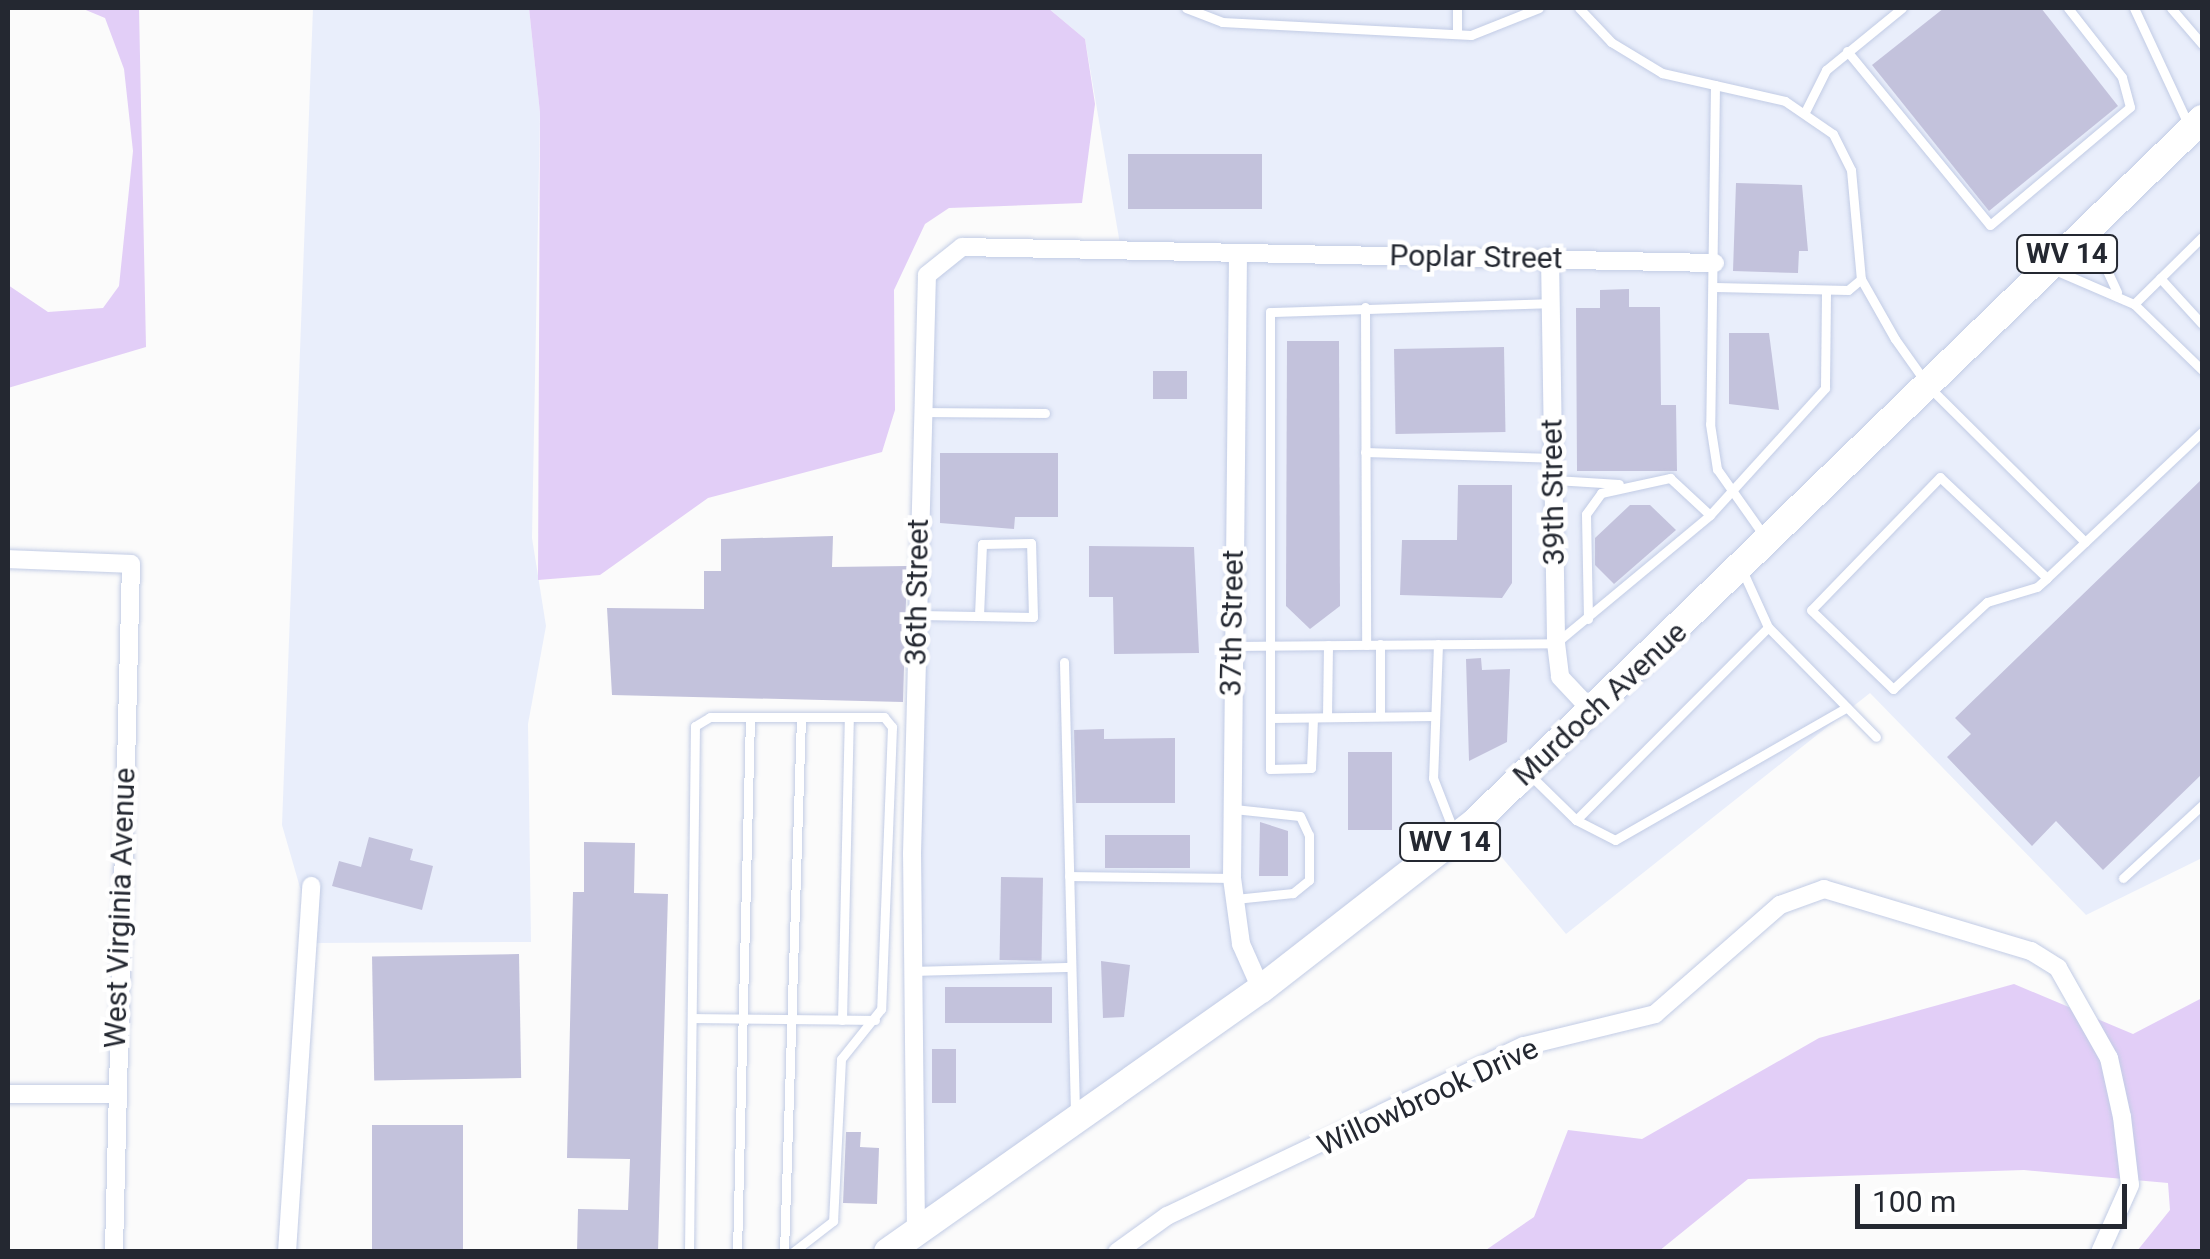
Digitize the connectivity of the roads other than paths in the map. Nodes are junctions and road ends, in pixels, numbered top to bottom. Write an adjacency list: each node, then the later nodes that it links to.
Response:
1 (1186, 8): 10 (lane)
2 (1222, 8): 10 (lane)
3 (1456, 8): 11 (lane)
4 (1539, 8): 11 (lane)
5 (1579, 8): 14 (lane)
6 (1902, 8): 13 (lane)
7 (2068, 8): 13 (lane)
8 (2134, 8): 16 (lane)
9 (2171, 8): 12 (lane)
10 (1222, 22): 11 (lane)
11 (1457, 34)
12 (2202, 44)
13 (1848, 51): 15 (lane)
14 (1715, 86): 15 (lane); 21 (lane)
15 (1806, 110): 24 (lane)
16 (2196, 125): 17 (main road, Murdoch Avenue / WV 14)
17 (2090, 232): 22 (main road, Murdoch Avenue / WV 14); 27 (lane)
18 (2202, 237): 23 (lane)
19 (1238, 253): 20 (street, Poplar Street); 34 (street, 36th Street); 58 (street, 37th Street)
20 (1550, 258): 21 (street, Poplar Street); 28 (street, 39th Street)
21 (1714, 264): 25 (lane)
22 (2052, 268): 27 (lane); 33 (main road, Murdoch Avenue / WV 14)
23 (2160, 278): 29 (lane); 31 (lane)
24 (1861, 279): 26 (lane); 33 (lane)
25 (1715, 287): 26 (lane); 41 (lane)
26 (1826, 290): 41 (lane)
27 (2116, 292): 29 (lane)
28 (1550, 303): 30 (lane); 38 (street, 39th Street)
29 (2134, 304): 32 (lane)
30 (1365, 307): 37 (lane); 55 (lane)
31 (2202, 324)
32 (2202, 370)
33 (1929, 387): 43 (lane); 44 (main road, Murdoch Avenue / WV 14)
34 (920, 412): 35 (lane); 49 (street, 36th Street)
35 (1045, 413)
36 (2202, 432): 43 (lane)
37 (1365, 452): 38 (lane); 57 (lane)
38 (1552, 458): 39 (street, 39th Street)
39 (1552, 480): 40 (lane); 52 (street, 39th Street)
40 (1625, 484): 42 (lane); 50 (lane)
41 (1730, 495): 42 (lane); 44 (lane)
42 (1710, 516): 50 (lane)
43 (2085, 542): 47 (lane)
44 (1770, 543): 46 (main road, Murdoch Avenue / WV 14)
45 (8, 559): 90 (street, West Virginia Avenue)
46 (1742, 570): 51 (lane); 61 (main road, Murdoch Avenue / WV 14)
47 (2047, 578): 47 (lane)
48 (979, 615): 48 (lane); 49 (lane)
49 (916, 616): 82 (street, 36th Street)
50 (1588, 619): 52 (lane)
51 (1768, 627): 60 (lane); 74 (lane)
52 (1556, 643): 54 (lane); 61 (street, 39th Street)
53 (1380, 644): 54 (lane); 57 (lane); 62 (lane)
54 (1438, 644): 63 (lane)
55 (1272, 645): 56 (lane); 58 (lane); 68 (lane)
56 (1328, 645): 57 (lane); 66 (lane)
57 (1366, 645)
58 (1231, 646): 73 (street, 37th Street)
59 (1064, 662): 76 (lane)
60 (1847, 707): 70 (lane); 74 (lane)
61 (1593, 712): 71 (main road, Murdoch Avenue / WV 14)
62 (1380, 716): 63 (lane); 66 (lane)
63 (1435, 716): 75 (lane)
64 (750, 717): 67 (lane); 84 (lane); 85 (lane)
65 (849, 717): 67 (lane); 86 (lane); 87 (lane)
66 (1328, 717): 69 (lane)
67 (801, 718): 88 (lane)
68 (1271, 718): 69 (lane); 69 (lane)
69 (1313, 718)
70 (1876, 738)
71 (1528, 773): 74 (lane); 75 (main road, Murdoch Avenue / WV 14)
72 (2202, 806): 78 (lane)
73 (1232, 808): 77 (street, 37th Street); 80 (lane)
74 (1576, 820)
75 (1456, 837): 83 (main road, Murdoch Avenue / WV 14)
76 (1069, 876): 77 (lane); 81 (lane)
77 (1232, 878): 80 (street, 37th Street)
78 (2123, 878)
79 (311, 886): 94 (street)
80 (1235, 900): 83 (street, 37th Street)
81 (1071, 966): 82 (lane); 91 (lane)
82 (915, 971): 92 (street, 36th Street)
83 (1261, 989): 91 (main road, Murdoch Avenue / WV 14)
84 (692, 1018): 85 (lane); 95 (lane)
85 (742, 1019): 88 (lane); 96 (lane)
86 (842, 1020): 87 (lane); 88 (lane)
87 (875, 1020): 98 (lane)
88 (793, 1022): 97 (lane)
89 (8, 1094): 90 (street)
90 (114, 1094): 93 (street, West Virginia Avenue)
91 (1075, 1120): 92 (main road, Murdoch Avenue / WV 14)
92 (916, 1232): 99 (main road, Murdoch Avenue / WV 14)
93 (114, 1252)
94 (287, 1252)
95 (688, 1252)
96 (737, 1252)
97 (784, 1252)
98 (793, 1252)
99 (888, 1252)
100 (1116, 1252): 101 (street, Willowbrook Drive)
101 (2100, 1252)

